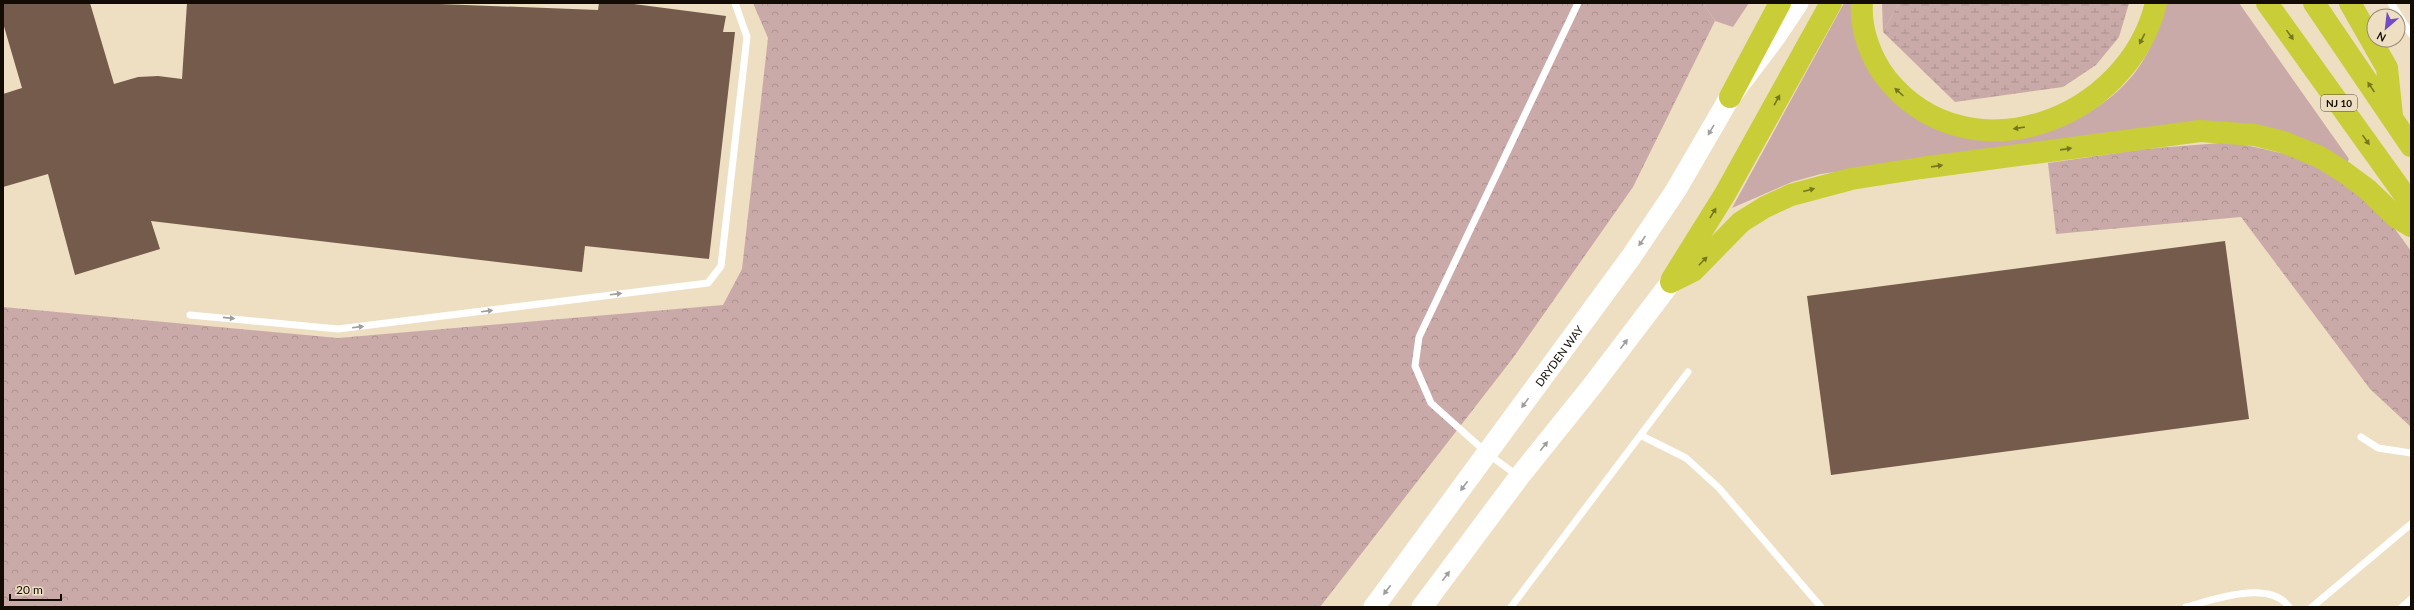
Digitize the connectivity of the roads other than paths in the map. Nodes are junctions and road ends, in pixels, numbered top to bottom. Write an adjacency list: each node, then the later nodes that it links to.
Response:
1 (735, 3): 19 (lane, one-way to 1)
2 (1578, 3): 24 (lane)
3 (1780, 3): 13 (highway)
4 (1798, 3): 13 (street, DRYDEN WAY)
5 (1831, 3): 18 (highway, one-way to 5)
6 (1862, 3): 7 (highway, one-way to 6)
7 (2156, 3)
8 (2267, 3): 16 (highway, NJ 10, one-way to 16)
9 (2314, 3): 14 (highway, NJ 10, one-way to 9)
10 (2350, 3): 14 (highway)
11 (2390, 3): 12 (lane)
12 (2411, 34)
13 (1730, 97): 24 (street, DRYDEN WAY, one-way to 24)
14 (2393, 119): 15 (highway, NJ 10)
15 (2411, 146)
16 (2411, 204)
17 (2411, 226): 18 (highway, one-way to 17)
18 (1671, 282): 25 (street, one-way to 18)
19 (190, 314)
20 (1688, 372): 21 (lane)
21 (1642, 436): 30 (lane); 31 (lane)
22 (2361, 437): 23 (lane)
23 (2411, 453)
24 (1488, 454): 25 (lane); 28 (street, DRYDEN WAY, one-way to 28)
25 (1519, 477): 29 (street, one-way to 25)
26 (2411, 524): 34 (lane)
27 (2411, 599): 35 (lane)
28 (1374, 607)
29 (1422, 607)
30 (1511, 607)
31 (1821, 607)
32 (2186, 607): 33 (lane)
33 (2289, 607)
34 (2312, 607)
35 (2402, 607)

